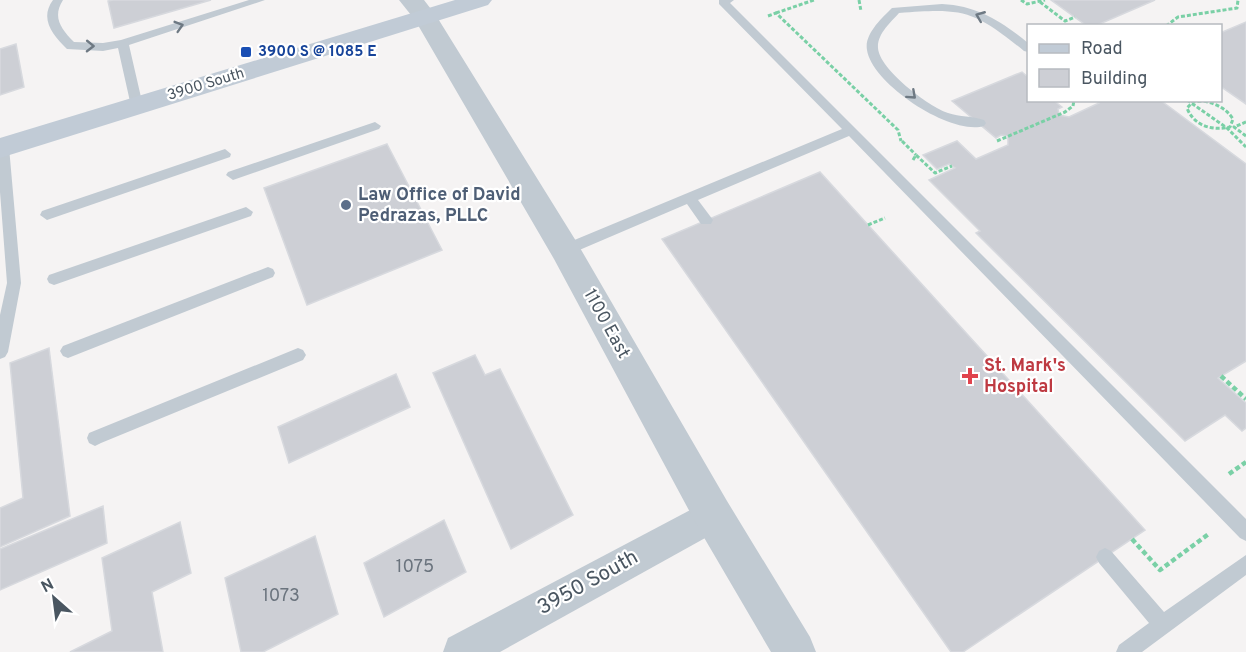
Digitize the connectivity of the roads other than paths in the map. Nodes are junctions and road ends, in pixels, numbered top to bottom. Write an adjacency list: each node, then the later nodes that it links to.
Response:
1 (58, 0): 8 (lane, one-way to 8)
2 (260, 0): 8 (lane, one-way to 2)
3 (480, 0): 6 (main road, 3900 South)
4 (729, 0): 13 (lane)
5 (885, 0): 7 (lane)
6 (418, 8): 10 (main road, 3900 South); 21 (street, 1100 East)
7 (896, 10): 9 (lane, one-way to 7); 11 (lane, one-way to 11)
8 (123, 43): 10 (lane)
9 (1027, 47)
10 (137, 106): 14 (main road, 3900 South)
11 (980, 123)
12 (375, 126): 16 (lane)
13 (851, 130): 17 (lane); 29 (lane)
14 (1, 148): 25 (lane)
15 (225, 154): 19 (lane)
16 (232, 175)
17 (690, 198): 20 (lane); 21 (lane)
18 (246, 212): 23 (lane)
19 (47, 215)
20 (706, 220)
21 (565, 250): 28 (street, 1100 East)
22 (268, 273): 24 (lane)
23 (54, 279)
24 (68, 351)
25 (0, 352)
26 (298, 355): 27 (lane)
27 (95, 438)
28 (713, 515): 33 (street, 3950 South); 34 (street, 1100 East)
29 (1246, 532)
30 (1105, 557): 32 (lane)
31 (1246, 564): 32 (lane)
32 (1163, 625): 35 (lane)
33 (462, 652)
34 (795, 652)
35 (1126, 652)

